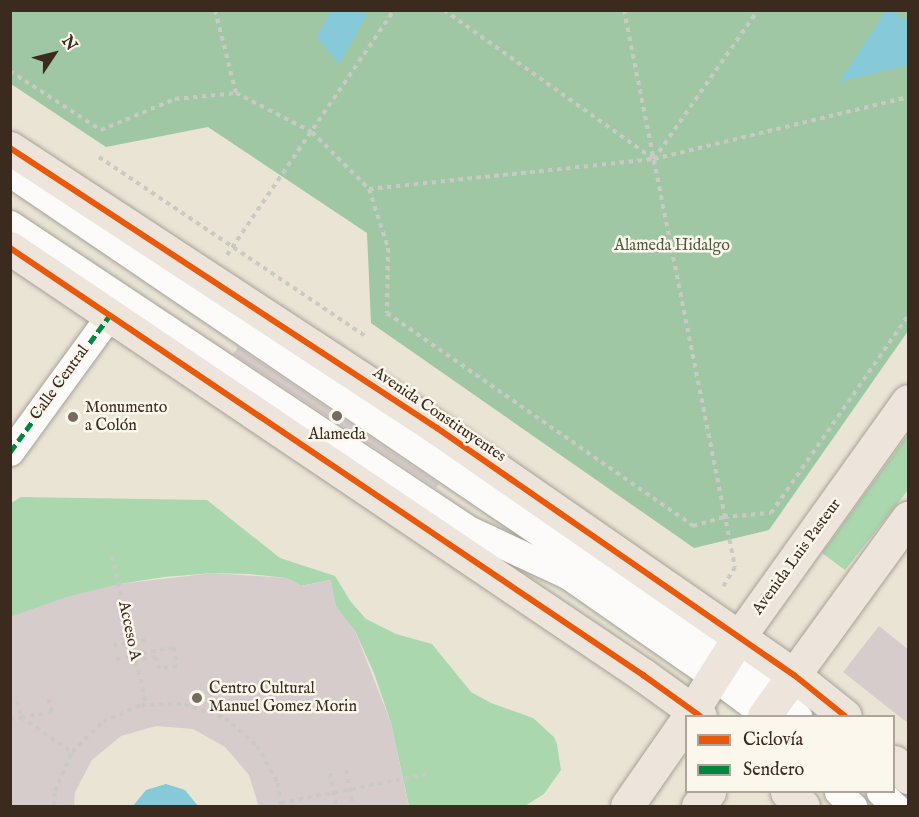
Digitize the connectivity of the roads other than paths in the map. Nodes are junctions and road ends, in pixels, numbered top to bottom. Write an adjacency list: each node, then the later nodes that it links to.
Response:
1 (10, 148): 9 (main road, Avenida Constituyentes)
2 (10, 173): 9 (street)
3 (10, 224): 9 (street)
4 (10, 248): 5 (main road)
5 (110, 315): 7 (street, Calle Central); 11 (main road)
6 (909, 401): 9 (main road, Avenida Luis Pasteur)
7 (10, 452)
8 (909, 518): 10 (main road)
9 (726, 657): 10 (main road, Avenida Constituyentes); 10 (street); 12 (main road, Avenida Luis Pasteur)
10 (777, 706): 13 (main road, Avenida Constituyentes)
11 (691, 715)
12 (693, 715)
13 (832, 715)
14 (685, 726): 21 (main road, Avenida Luis Pasteur)
15 (895, 763): 16 (main road)
16 (909, 777)
17 (708, 793): 22 (main road)
18 (788, 793): 23 (main road)
19 (839, 793): 24 (street)
20 (881, 793): 25 (street)
21 (627, 807)
22 (698, 807)
23 (803, 807)
24 (853, 807)
25 (895, 807)

